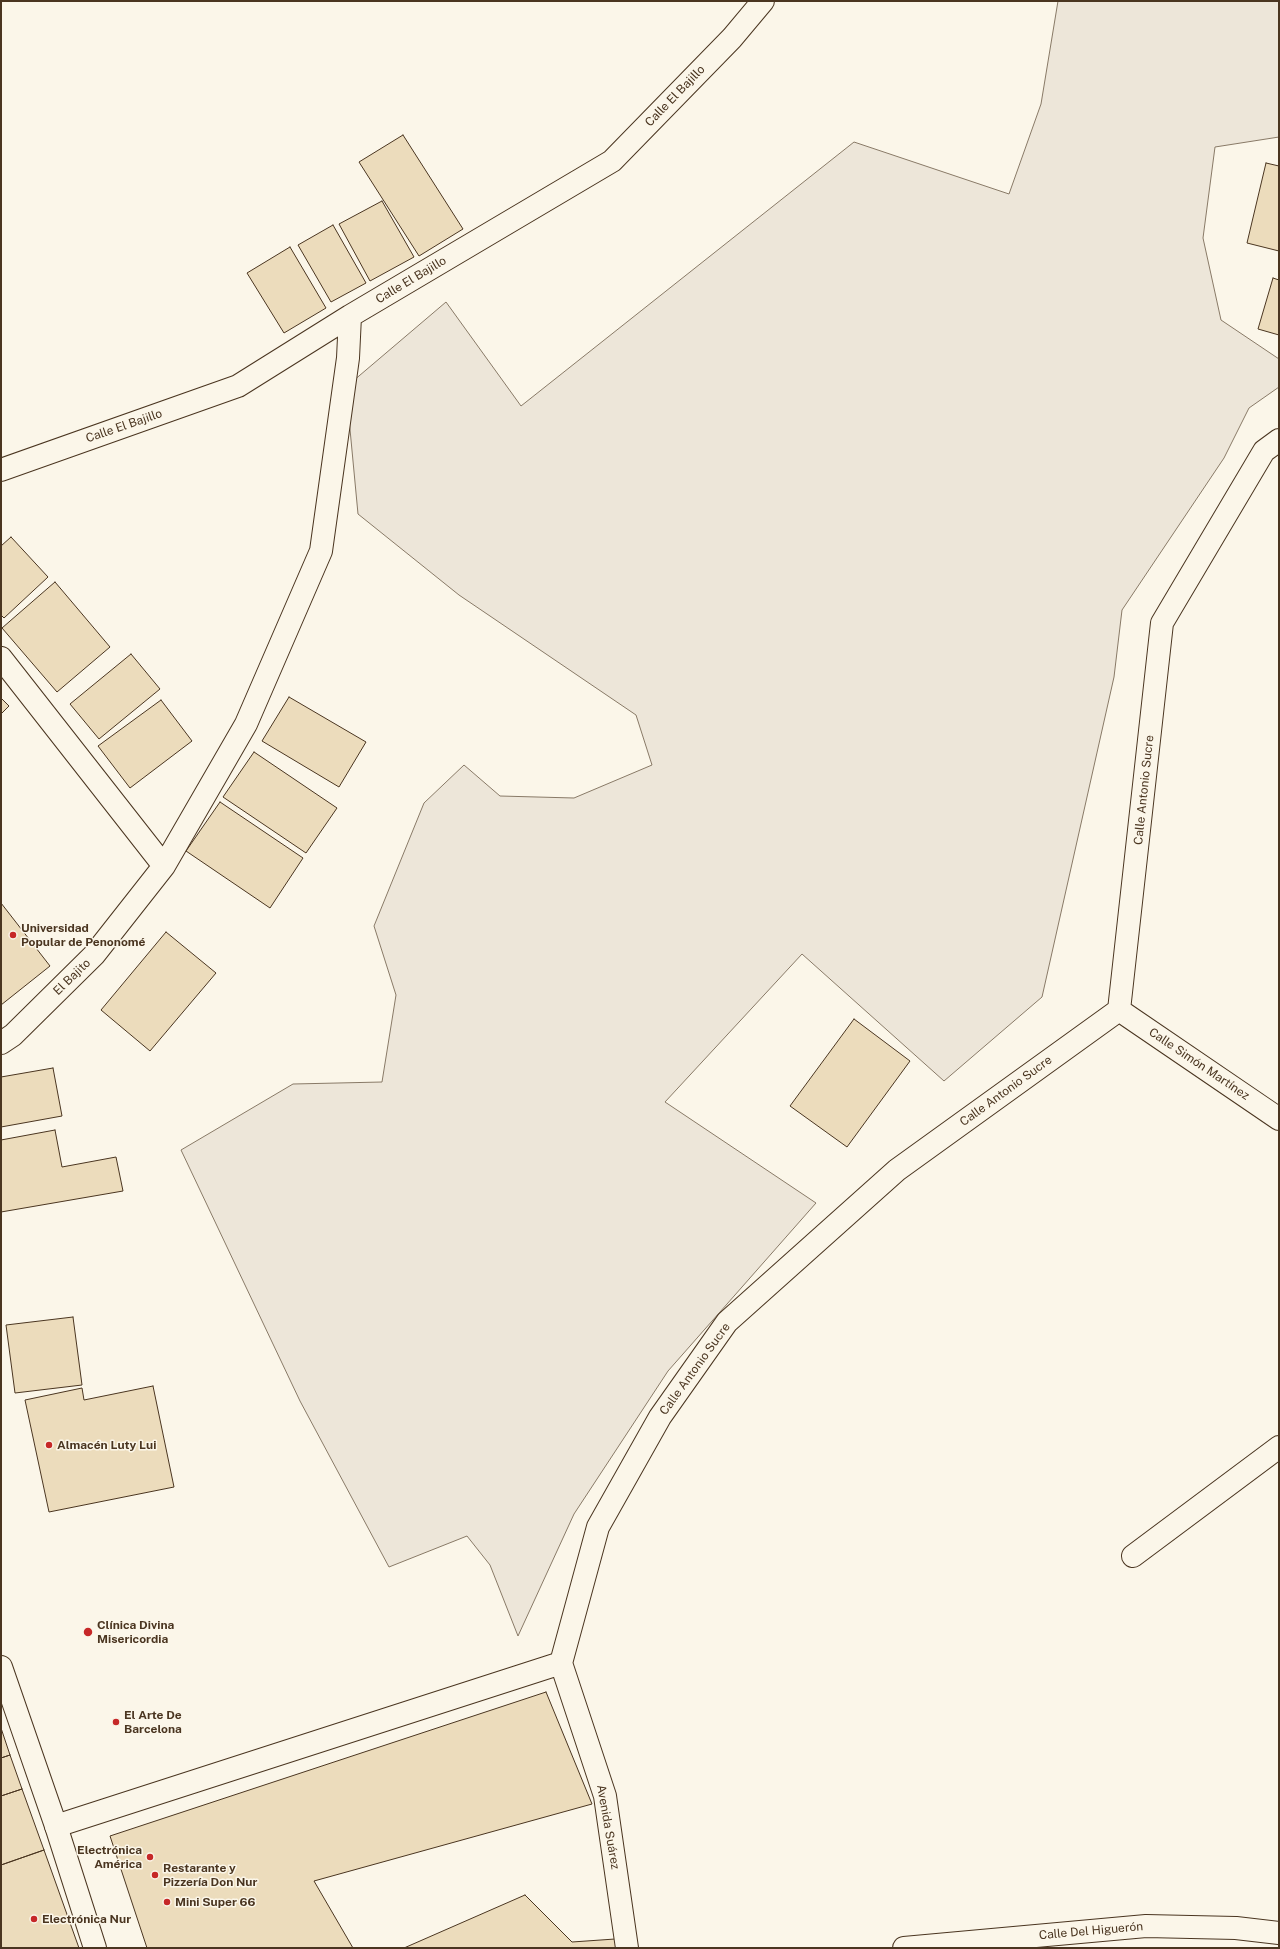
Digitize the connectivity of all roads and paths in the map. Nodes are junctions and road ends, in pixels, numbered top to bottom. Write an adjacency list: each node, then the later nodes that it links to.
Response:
1 (763, 1): 2 (street, Calle El Bajillo)
2 (350, 316): 4 (street, Calle El Bajillo); 6 (street, El Bajito)
3 (1279, 440): 7 (street, Calle Antonio Sucre)
4 (1, 470)
5 (1, 658): 6 (street)
6 (164, 866): 8 (street, El Bajito)
7 (1120, 1010): 9 (street, Calle Simón Martínez); 12 (street, Calle Antonio Sucre)
8 (1, 1043)
9 (1279, 1119)
10 (1279, 1447): 11 (street)
11 (1133, 1556)
12 (561, 1663): 14 (street); 17 (street, Avenida Suárez)
13 (1, 1667): 14 (street)
14 (56, 1826): 16 (street)
15 (1279, 1933): 18 (street, Calle Del Higuerón)
16 (95, 1948)
17 (627, 1948)
18 (904, 1948)

